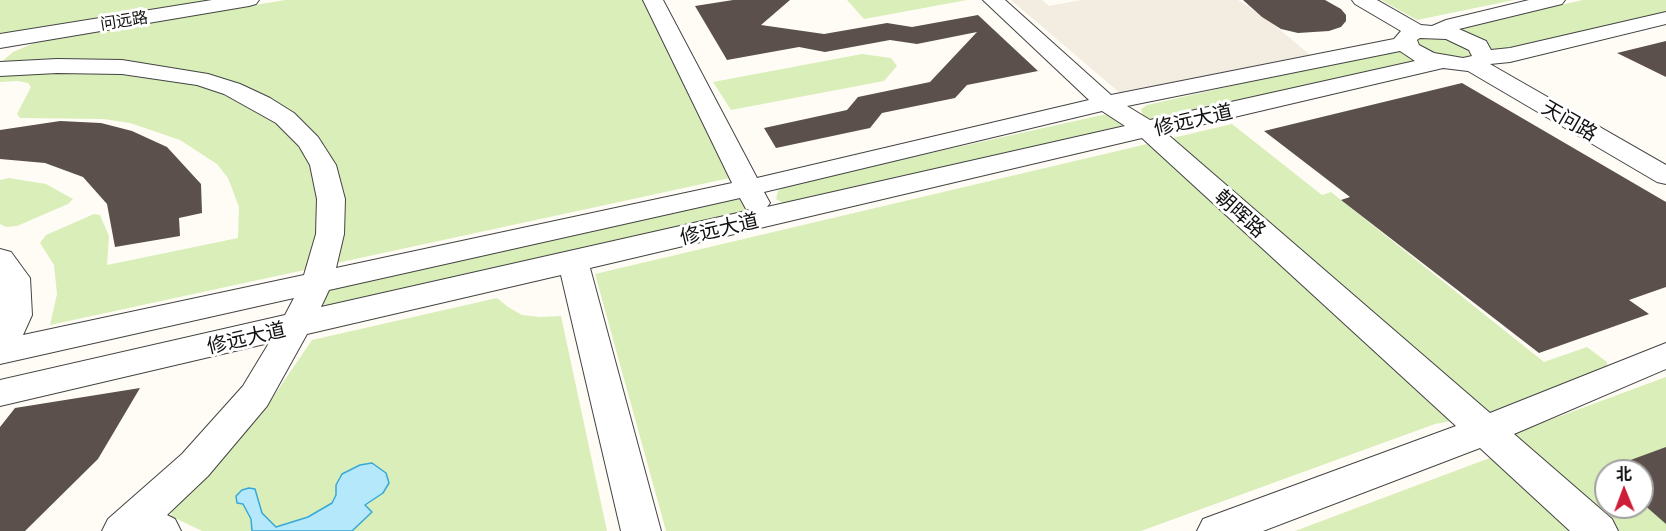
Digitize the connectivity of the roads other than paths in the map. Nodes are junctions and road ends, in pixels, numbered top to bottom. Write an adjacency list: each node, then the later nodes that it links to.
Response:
1 (249, 0): 8 (street, 问远路)
2 (653, 0): 17 (street)
3 (993, 0): 14 (street, 朝晖路)
4 (1362, 0): 7 (street)
5 (1555, 0): 7 (street, 修远大道)
6 (1666, 18): 11 (street, 修远大道)
7 (1420, 35): 11 (street, 修远大道); 12 (street, 修远大道); 14 (street, 修远大道)
8 (28, 36): 9 (street, 问远路); 10 (street)
9 (0, 40)
10 (0, 46)
11 (1479, 60): 12 (street, 修远大道); 16 (street, 天问路)
12 (1439, 62): 15 (street, 修远大道)
13 (0, 69): 21 (street)
14 (1106, 103): 15 (street, 朝晖路); 17 (street, 修远大道)
15 (1148, 130): 18 (street, 修远大道); 26 (street, 朝晖路)
16 (1666, 176)
17 (748, 188): 18 (street); 21 (street, 修远大道)
18 (763, 218): 20 (street, 修远大道)
19 (0, 259): 23 (street)
20 (573, 261): 22 (street, 修远大道); 28 (street)
21 (317, 283): 22 (street); 23 (street, 修远大道)
22 (296, 326): 25 (street, 修远大道); 27 (street)
23 (0, 350)
24 (1666, 355): 26 (street)
25 (0, 393)
26 (1486, 430): 29 (street); 30 (street, 朝晖路)
27 (140, 527)
28 (641, 531)
29 (1217, 531)
30 (1598, 531)

